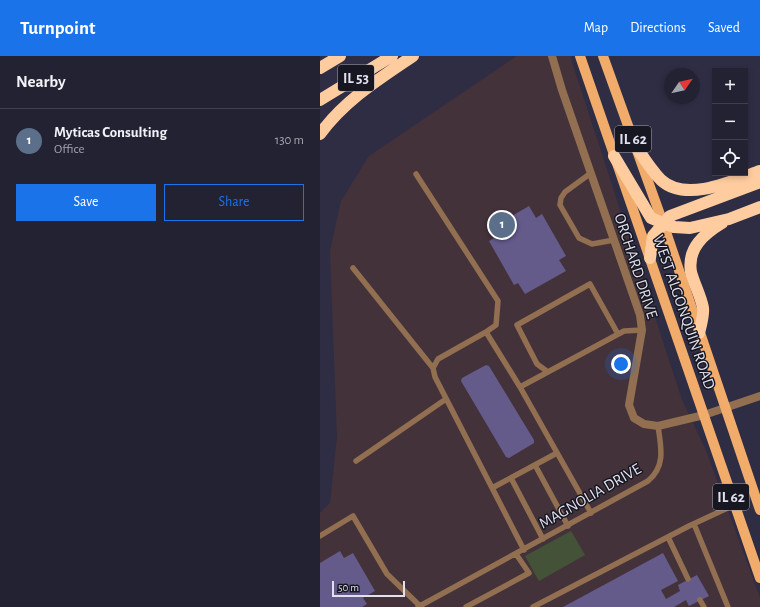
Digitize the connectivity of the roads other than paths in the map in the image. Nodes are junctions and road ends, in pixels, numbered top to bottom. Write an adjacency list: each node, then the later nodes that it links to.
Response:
1 (340, 56): 7 (highway, IL 53)
2 (392, 56): 8 (highway, IL 53)
3 (413, 56): 9 (highway)
4 (552, 56): 13 (street, ORCHARD DRIVE)
5 (580, 56): 11 (main road, WEST ALGONQUIN ROAD / IL 62)
6 (603, 56): 10 (main road, WEST ALGONQUIN ROAD / IL 62)
7 (320, 68)
8 (320, 100)
9 (320, 134)
10 (635, 145): 12 (highway); 18 (main road, WEST ALGONQUIN ROAD / IL 62)
11 (614, 156): 18 (highway); 20 (main road, WEST ALGONQUIN ROAD / IL 62)
12 (760, 171)
13 (591, 173): 19 (street, ORCHARD DRIVE); 19 (lane)
14 (416, 174): 23 (lane)
15 (760, 182): 18 (highway)
16 (760, 208): 17 (highway)
17 (729, 218): 18 (highway); 24 (highway)
18 (663, 223): 20 (highway); 24 (main road, WEST ALGONQUIN ROAD / IL 62)
19 (614, 240): 22 (street, ORCHARD DRIVE)
20 (650, 258): 32 (main road, WEST ALGONQUIN ROAD / IL 62)
21 (354, 268): 26 (lane)
22 (642, 330): 25 (lane); 33 (street, ORCHARD DRIVE)
23 (486, 332): 26 (lane); 28 (lane)
24 (700, 333): 31 (main road, WEST ALGONQUIN ROAD / IL 62)
25 (618, 334): 27 (lane); 27 (lane)
26 (432, 368): 30 (lane)
27 (548, 372): 28 (lane)
28 (520, 387): 34 (lane)
29 (760, 396): 31 (street)
30 (446, 399): 35 (lane); 38 (lane)
31 (726, 409): 32 (street); 40 (main road, WEST ALGONQUIN ROAD / IL 62)
32 (704, 415): 33 (street, ORCHARD DRIVE); 39 (main road, WEST ALGONQUIN ROAD / IL 62)
33 (658, 426): 41 (lane, MAGNOLIA DRIVE)
34 (558, 453): 36 (lane); 41 (lane)
35 (356, 461)
36 (535, 465): 37 (lane); 43 (lane)
37 (511, 478): 38 (lane); 46 (lane)
38 (492, 488): 47 (lane)
39 (734, 505): 42 (lane); 49 (main road, WEST ALGONQUIN ROAD / IL 62)
40 (760, 510)
41 (591, 513): 43 (lane, MAGNOLIA DRIVE)
42 (694, 524): 45 (lane); 56 (lane)
43 (568, 526): 46 (lane, MAGNOLIA DRIVE)
44 (320, 536): 52 (lane)
45 (668, 537): 50 (lane); 54 (lane)
46 (543, 539): 47 (lane, MAGNOLIA DRIVE)
47 (524, 550): 48 (lane, MAGNOLIA DRIVE)
48 (516, 554): 52 (lane, MAGNOLIA DRIVE); 53 (lane)
49 (760, 578)
50 (688, 579)
51 (700, 600): 55 (lane)
52 (419, 607)
53 (466, 607)
54 (533, 607)
55 (704, 607)
56 (728, 607)

